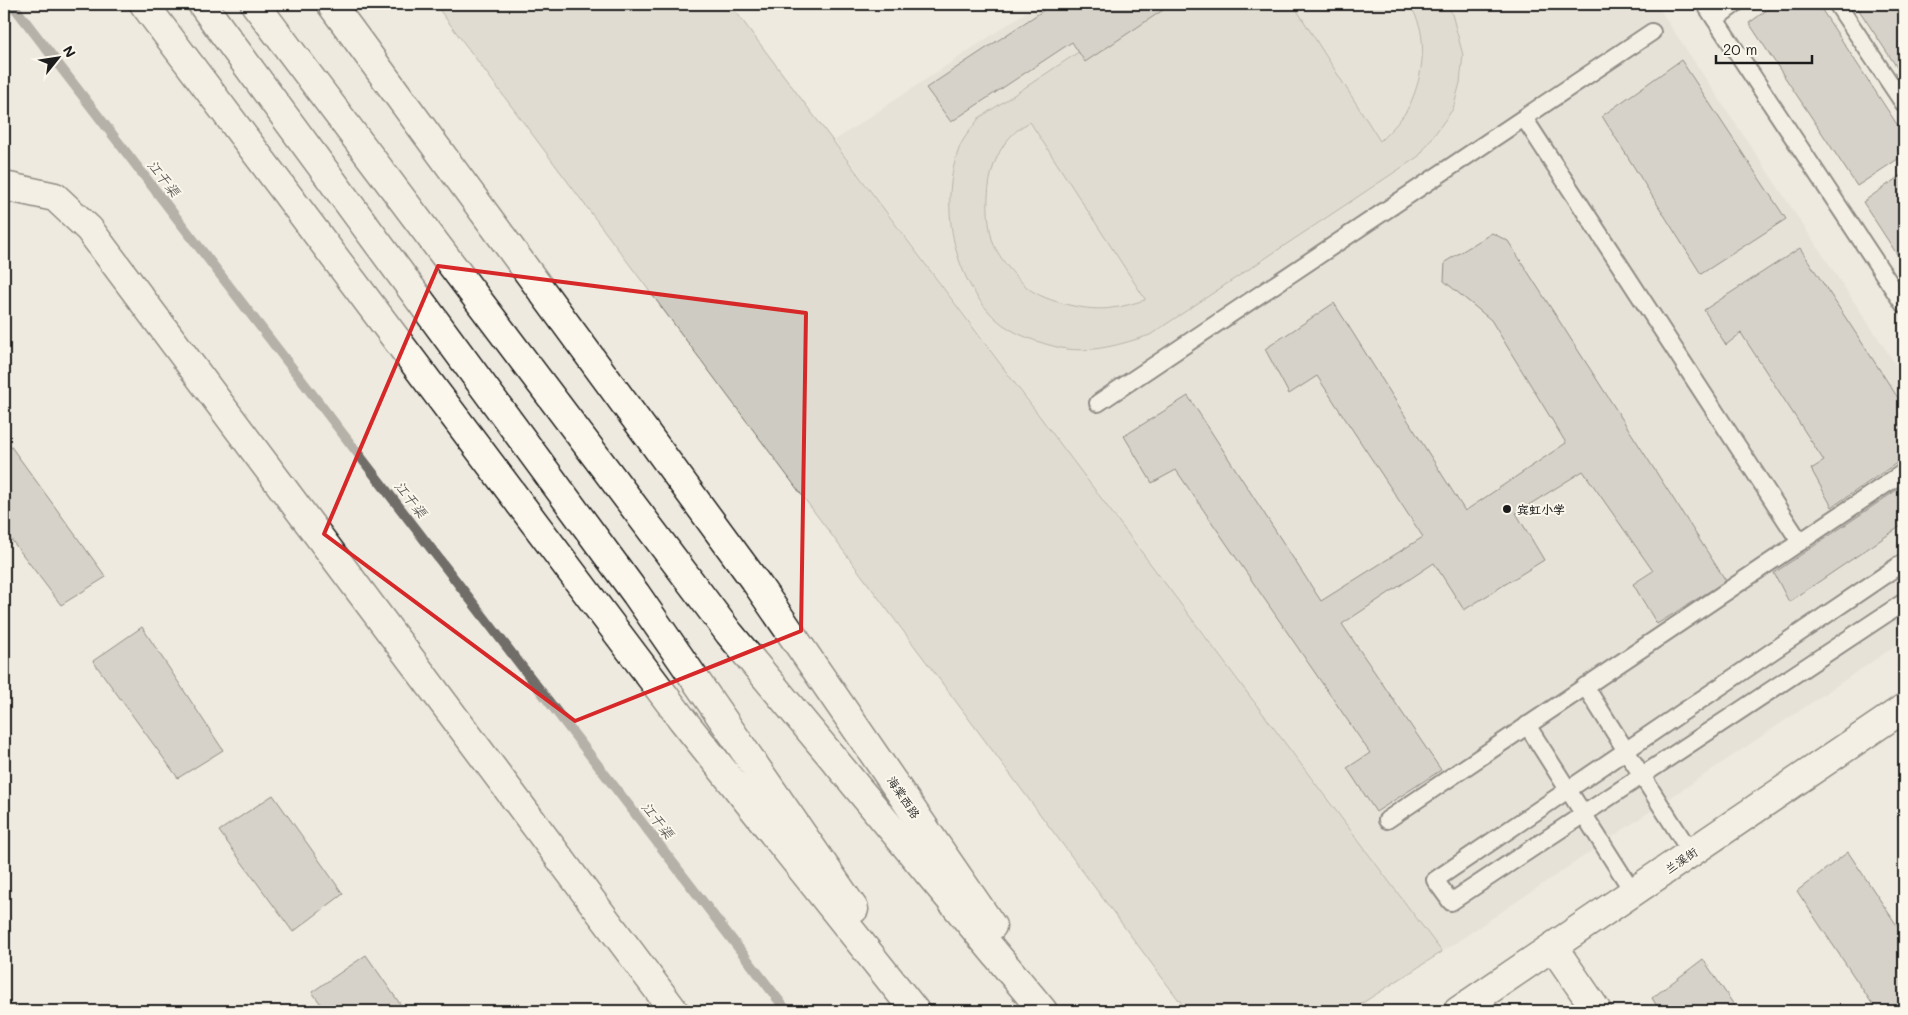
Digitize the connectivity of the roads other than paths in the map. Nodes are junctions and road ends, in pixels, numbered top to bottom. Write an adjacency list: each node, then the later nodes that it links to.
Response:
1 (144, 4): 33 (main road)
2 (202, 4): 34 (main road)
3 (255, 4): 35 (main road)
4 (331, 4): 11 (main road)
5 (339, 4): 11 (main road)
6 (1705, 4): 9 (lane)
7 (1735, 4): 9 (lane)
8 (1837, 4): 12 (lane)
9 (1715, 18): 15 (lane)
10 (1652, 32): 13 (lane)
11 (357, 38): 36 (main road, 海棠西路)
12 (1904, 104)
13 (1524, 118): 16 (lane); 18 (lane)
14 (4, 186): 32 (main road)
15 (1904, 305)
16 (1098, 403)
17 (1904, 472): 18 (lane)
18 (1800, 542): 21 (lane)
19 (1904, 562): 24 (lane)
20 (1904, 602): 25 (lane)
21 (1585, 686): 23 (lane); 24 (lane)
22 (1904, 708): 29 (main road, 兰溪街)
23 (1527, 725): 26 (lane); 28 (lane)
24 (1626, 751): 25 (lane); 26 (lane)
25 (1642, 776): 27 (lane); 29 (lane)
26 (1569, 789): 27 (lane); 27 (lane)
27 (1584, 814): 30 (lane)
28 (1387, 820)
29 (1691, 853): 30 (main road, 兰溪街)
30 (1633, 892): 31 (main road, 兰溪街)
31 (1552, 947): 37 (main road, 兰溪街); 38 (main road)
32 (674, 1011)
33 (915, 1011)
34 (926, 1011)
35 (1043, 1011)
36 (1051, 1011)
37 (1458, 1011)
38 (1597, 1011)

